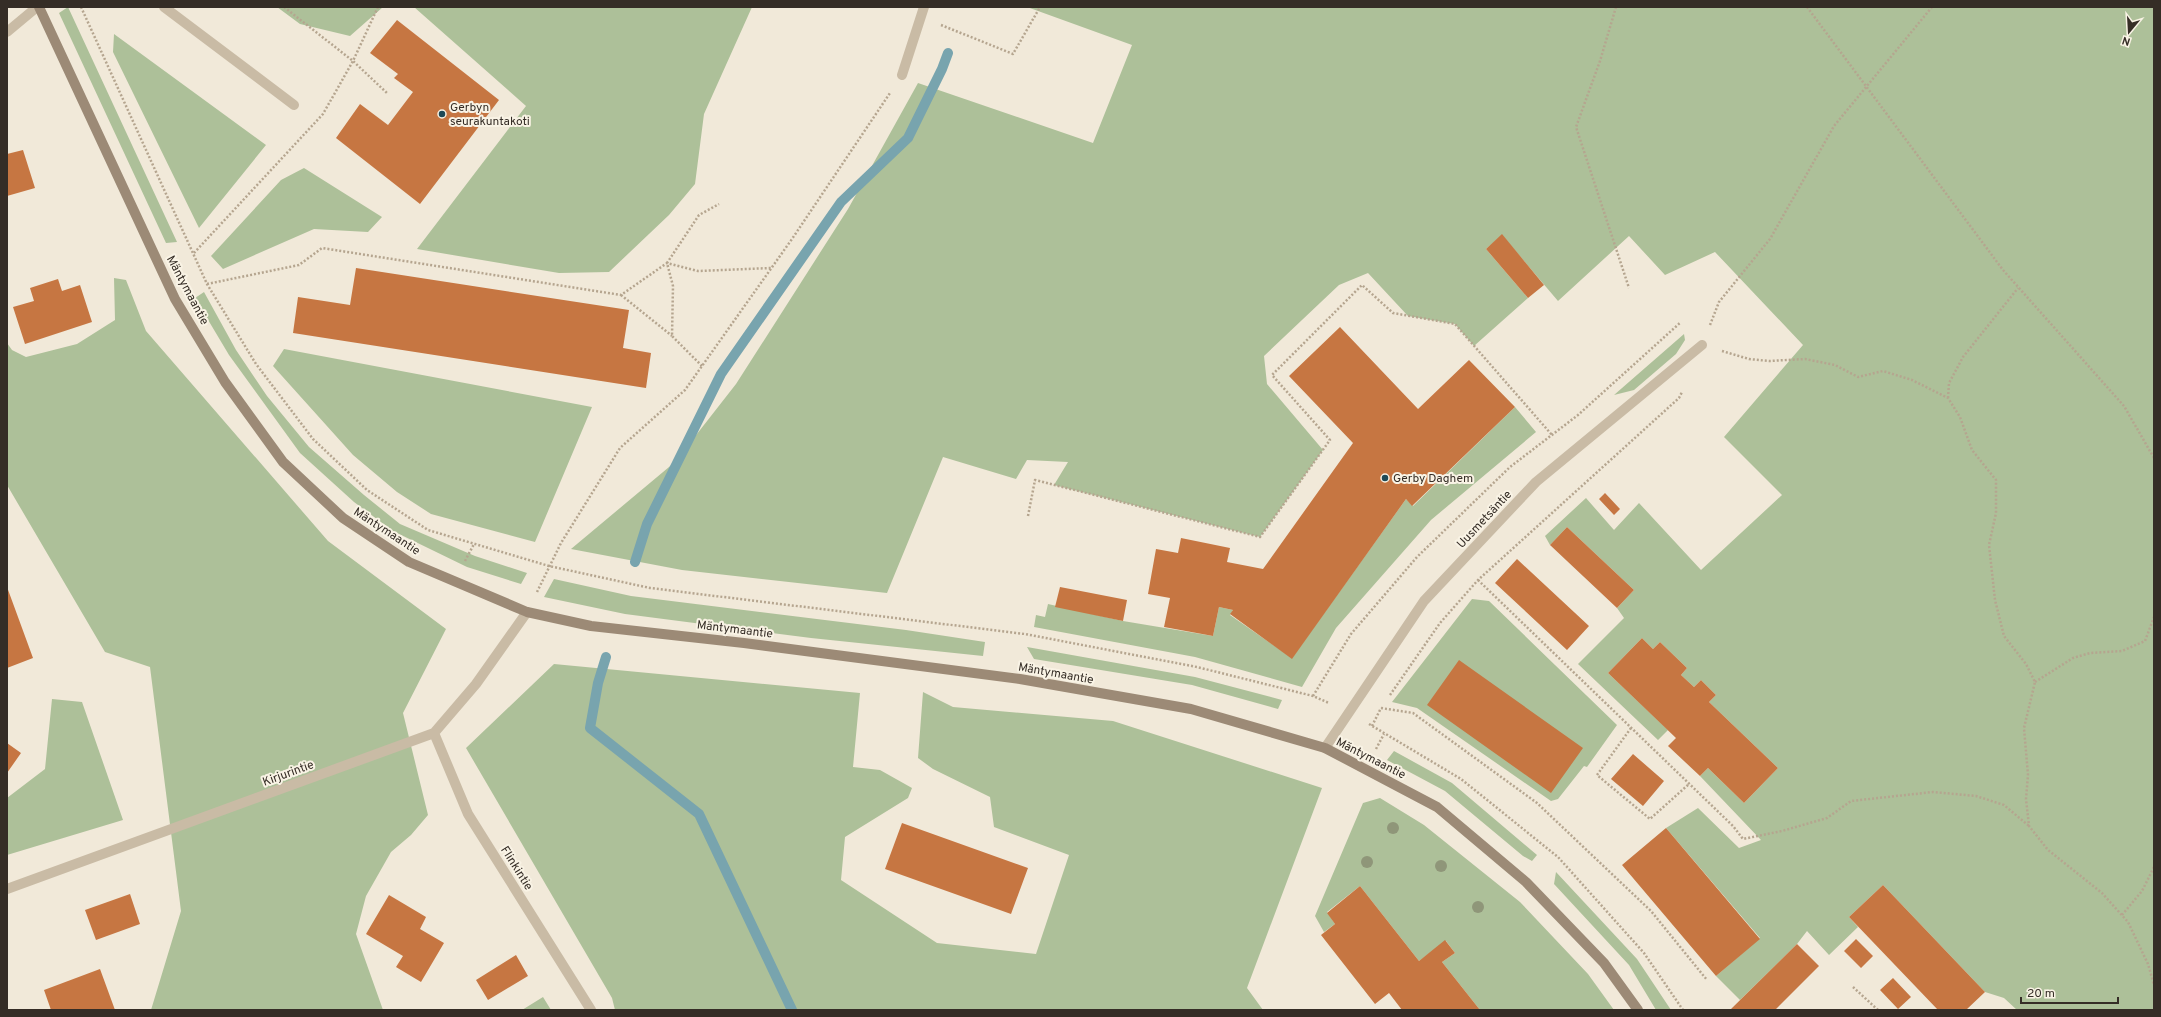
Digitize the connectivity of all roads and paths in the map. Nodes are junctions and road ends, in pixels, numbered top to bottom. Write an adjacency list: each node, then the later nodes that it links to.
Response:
1 (38, 7): 11 (street); 34 (street, Mäntymaantie)
2 (81, 7): 19 (path)
3 (164, 7): 15 (street)
4 (378, 7): 14 (path)
5 (924, 7): 10 (street)
6 (1040, 7): 10 (path)
7 (1616, 7): 21 (path)
8 (1807, 7): 13 (path)
9 (1932, 7): 13 (path)
10 (921, 18): 12 (street)
11 (7, 32)
12 (902, 75): 18 (path)
13 (1865, 86): 20 (path); 24 (path)
14 (388, 94)
15 (294, 105)
16 (719, 204): 17 (path)
17 (667, 264): 18 (path); 22 (path); 23 (path)
18 (772, 268): 25 (path)
19 (207, 284): 22 (path); 32 (path)
20 (2018, 287): 27 (path); 29 (path)
21 (1629, 288)
22 (620, 295): 23 (path)
23 (672, 336): 25 (path)
24 (1702, 345): 27 (path); 31 (street, Uusmetsäntie)
25 (702, 366): 32 (path)
26 (1685, 384): 33 (path)
27 (1948, 398): 36 (path)
28 (1552, 435): 30 (path)
29 (2154, 458)
30 (1028, 516)
31 (1460, 563): 33 (path); 38 (street, Uusmetsäntie)
32 (550, 566): 34 (path); 38 (path)
33 (1478, 580): 37 (path); 40 (path)
34 (527, 612): 41 (street, Kirjurintie); 42 (street, Mäntymaantie)
35 (2154, 617): 36 (path)
36 (2035, 682): 44 (path)
37 (1381, 708): 39 (path); 48 (path)
38 (1348, 712): 39 (path); 42 (street, Uusmetsäntie)
39 (1372, 726): 53 (path)
40 (1631, 728): 43 (path); 43 (path)
41 (434, 733): 46 (street, Kirjurintie); 51 (street, Flinkintie)
42 (1324, 748): 52 (street, Mäntymaantie)
43 (1689, 784): 44 (path)
44 (2029, 826): 47 (path)
45 (2154, 867): 47 (path)
46 (7, 889)
47 (2122, 915): 49 (path)
48 (1707, 980)
49 (2154, 985)
50 (1853, 987): 54 (path)
51 (591, 1010)
52 (1638, 1010)
53 (1683, 1010)
54 (1878, 1010)

